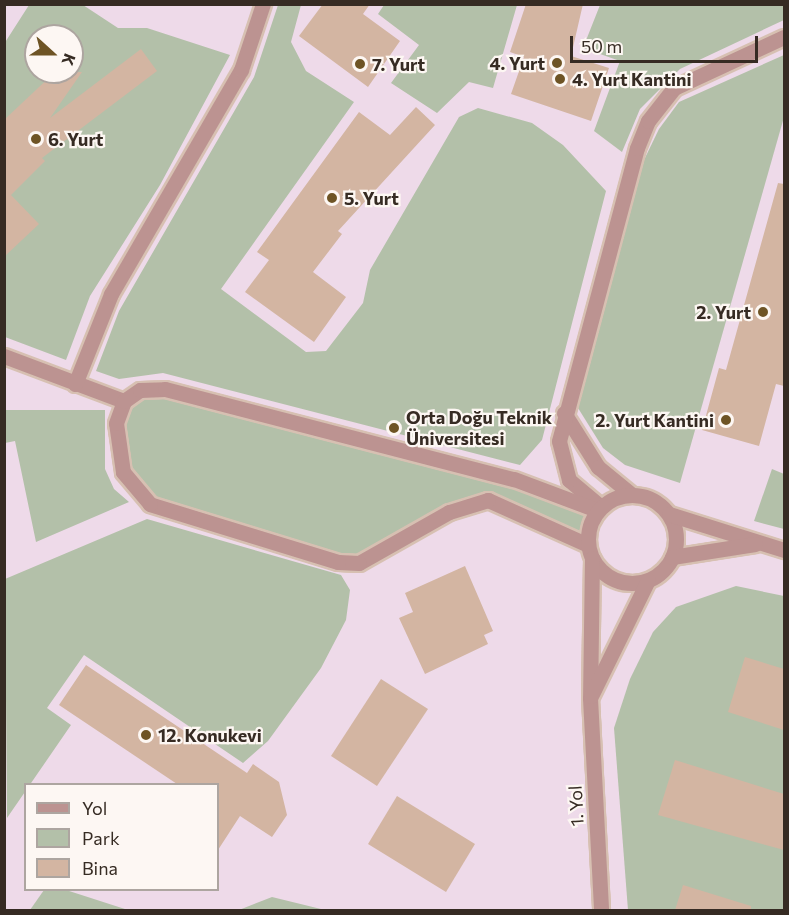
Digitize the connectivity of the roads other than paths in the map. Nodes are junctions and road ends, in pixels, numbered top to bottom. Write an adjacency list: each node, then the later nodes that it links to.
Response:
1 (263, 4): 4 (street)
2 (784, 37): 6 (street)
3 (4, 356): 4 (street)
4 (75, 384): 5 (street)
5 (124, 401): 8 (street); 12 (street)
6 (564, 413): 7 (street); 8 (street)
7 (631, 494): 8 (street); 9 (street)
8 (599, 508): 12 (street)
9 (669, 514): 10 (street); 13 (street)
10 (759, 543): 11 (street); 13 (street)
11 (784, 550)
12 (590, 552): 14 (street); 15 (street, 1. Yol)
13 (672, 557): 14 (street)
14 (648, 580): 15 (street)
15 (590, 698): 16 (street, 1. Yol)
16 (601, 910)

